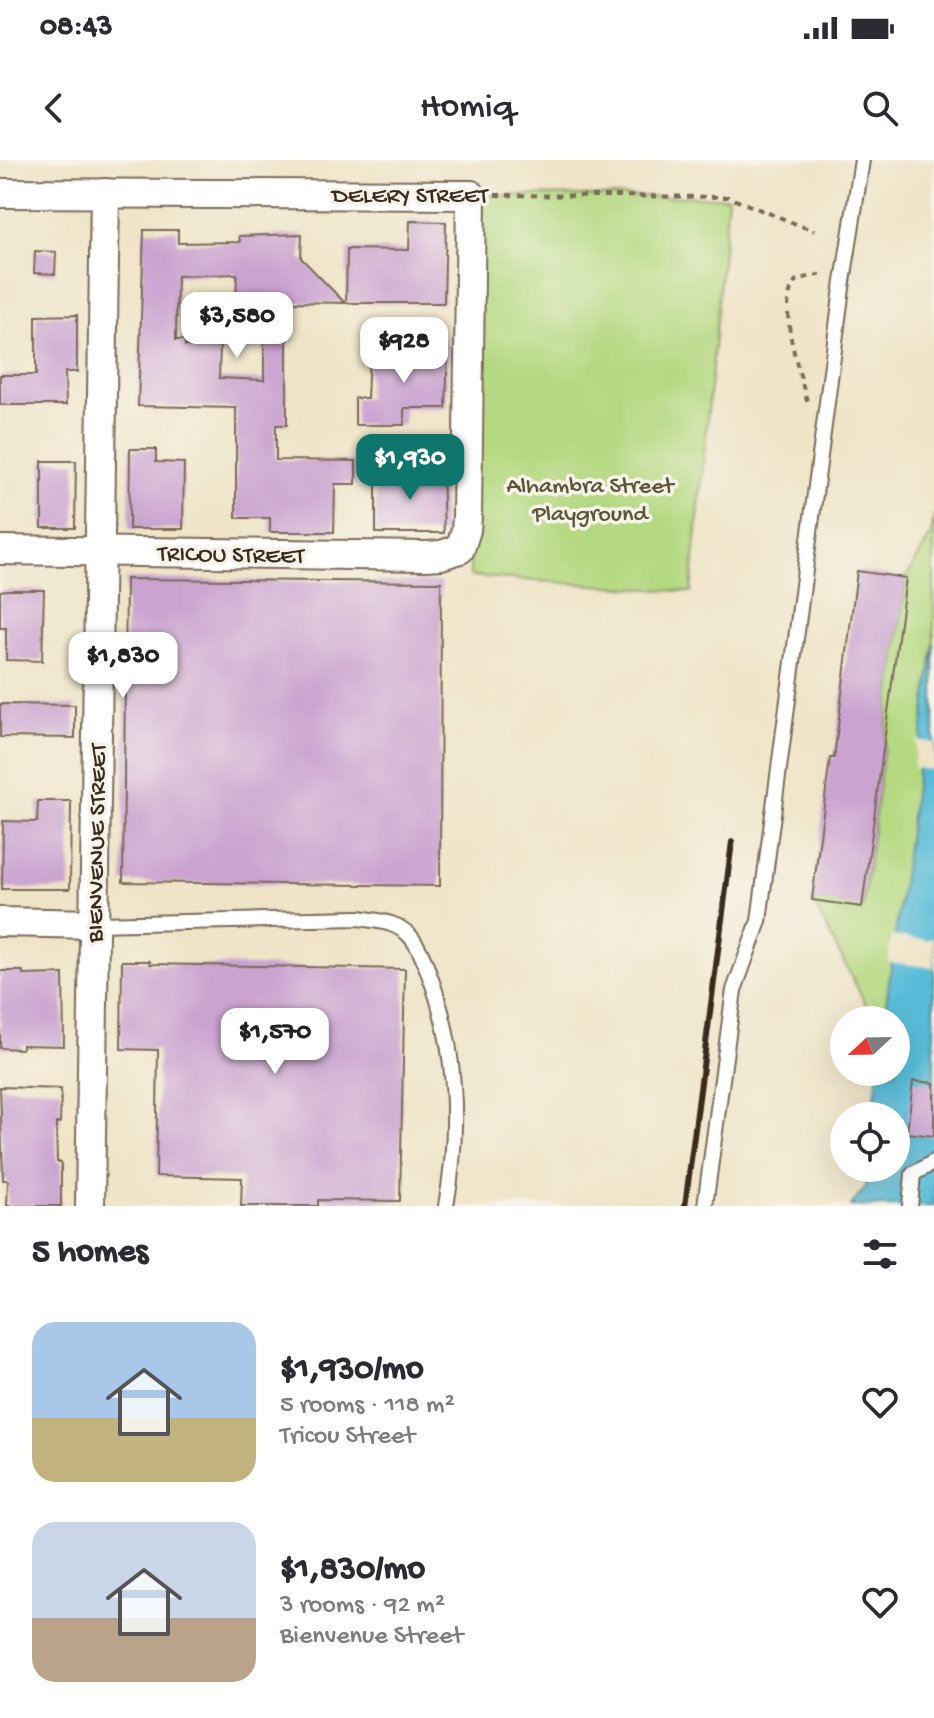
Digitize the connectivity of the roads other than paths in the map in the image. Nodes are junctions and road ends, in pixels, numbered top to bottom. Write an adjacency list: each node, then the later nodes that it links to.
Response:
1 (862, 160): 12 (lane)
2 (0, 193): 3 (street, DELERY STREET)
3 (105, 193): 4 (street, DELERY STREET); 6 (street, BIENVENUE STREET)
4 (460, 549): 6 (street, TRICOU STREET)
5 (0, 550): 6 (street, TRICOU STREET)
6 (99, 551): 8 (street, BIENVENUE STREET)
7 (0, 922): 8 (street)
8 (94, 924): 10 (street, BIENVENUE STREET); 11 (lane)
9 (934, 1162): 13 (lane)
10 (90, 1206)
11 (446, 1206)
12 (705, 1206)
13 (910, 1206)

